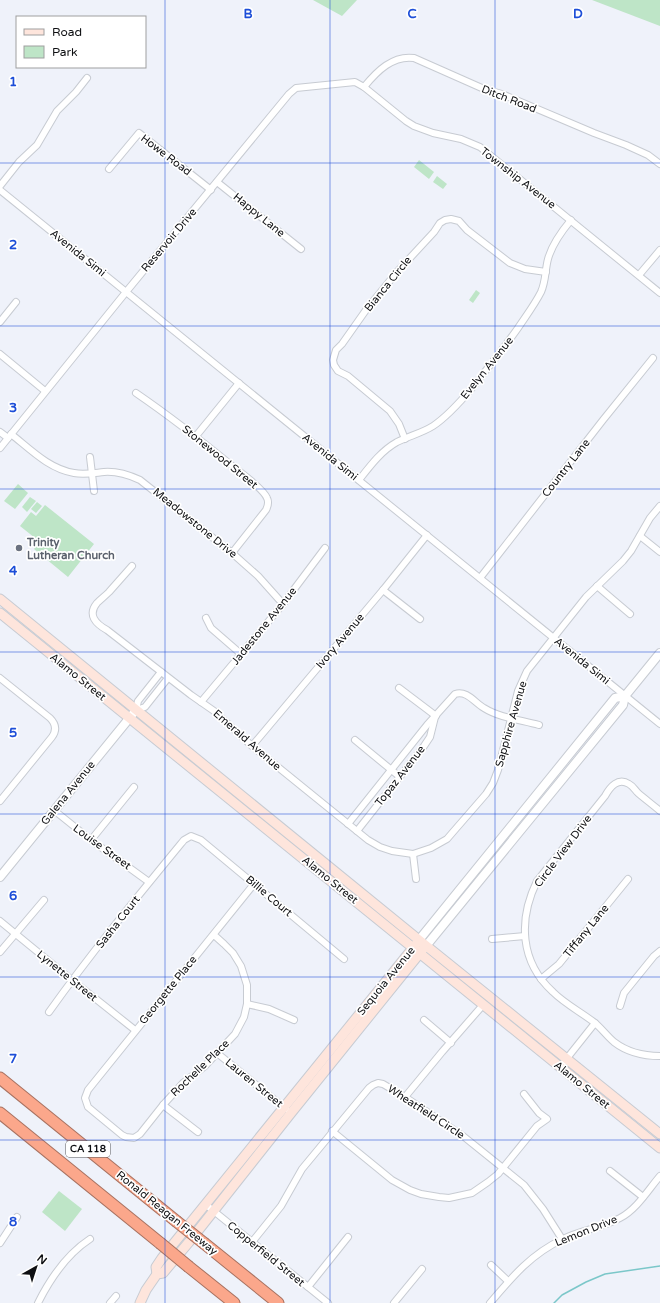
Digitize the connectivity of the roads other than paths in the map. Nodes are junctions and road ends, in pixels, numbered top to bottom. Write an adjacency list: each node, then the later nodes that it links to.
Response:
1 (87, 78): 6 (street)
2 (364, 87): 3 (street, Ditch Road); 5 (street, Reservoir Drive); 9 (street, Township Avenue)
3 (660, 164)
4 (109, 169): 8 (street, Howe Road)
5 (217, 182): 8 (street, Reservoir Drive); 10 (street, Happy Lane)
6 (0, 186)
7 (0, 190): 14 (street, Avenida Simi)
8 (210, 190): 14 (street, Reservoir Drive)
9 (571, 220): 12 (street, Evelyn Avenue); 13 (street, Township Avenue)
10 (301, 249)
11 (660, 250): 13 (street)
12 (546, 272): 26 (street, Evelyn Avenue); 26 (street, Bianca Circle)
13 (639, 275): 15 (street, Township Avenue)
14 (126, 292): 20 (street, Avenida Simi); 21 (street, Reservoir Drive)
15 (660, 293)
16 (16, 302): 17 (street)
17 (0, 322)
18 (0, 354): 21 (street)
19 (653, 358): 39 (street, Country Lane)
20 (239, 383): 25 (street); 30 (street, Avenida Simi)
21 (45, 391): 24 (street, Reservoir Drive)
22 (136, 393): 25 (street, Stonewood Street)
23 (0, 432): 24 (street, Meadowstone Drive)
24 (9, 436): 27 (street, Reservoir Drive); 29 (street, Meadowstone Drive)
25 (196, 436): 37 (street, Stonewood Street)
26 (405, 439): 30 (street, Evelyn Avenue)
27 (0, 448)
28 (90, 457): 29 (street)
29 (91, 474): 31 (street); 37 (street, Meadowstone Drive)
30 (358, 480): 33 (street, Avenida Simi)
31 (94, 491)
32 (660, 506): 34 (street, Sapphire Avenue)
33 (427, 535): 39 (street, Avenida Simi); 41 (street, Ivory Avenue)
34 (640, 536): 36 (street); 40 (street, Sapphire Avenue)
35 (325, 548): 43 (street, Jadestone Avenue)
36 (660, 552)
37 (232, 553): 43 (street, Meadowstone Drive)
38 (132, 566): 51 (street, Emerald Avenue)
39 (480, 578): 48 (street, Avenida Simi)
40 (597, 586): 45 (street); 48 (street, Sapphire Avenue)
41 (383, 590): 47 (street); 64 (street, Ivory Avenue)
42 (0, 599): 57 (main road, Alamo Street)
43 (282, 604): 50 (street, Jadestone Avenue)
44 (0, 613): 59 (main road, Alamo Street)
45 (630, 614)
46 (206, 618): 50 (street)
47 (420, 619)
48 (553, 638): 55 (street, Avenida Simi); 60 (street, Sapphire Avenue)
49 (660, 653): 55 (street, Sequoia Avenue)
50 (241, 654): 56 (street, Jadestone Avenue)
51 (161, 672): 53 (street, Emerald Avenue); 57 (street, Galena Avenue)
52 (0, 678): 68 (street)
53 (168, 678): 56 (street, Emerald Avenue); 57 (street, Galena Avenue)
54 (399, 688): 58 (street)
55 (626, 696): 61 (street, Avenida Simi); 87 (street, Sequoia Avenue)
56 (201, 702): 64 (street, Emerald Avenue)
57 (136, 710): 59 (street, Galena Avenue); 87 (main road, Alamo Street)
58 (436, 716): 60 (street, Topaz Avenue); 65 (street, Topaz Avenue); 66 (street, Topaz Avenue)
59 (129, 717): 69 (street, Galena Avenue); 87 (main road, Alamo Street)
60 (511, 718): 62 (street, Topaz Avenue); 75 (street, Sapphire Avenue)
61 (660, 724)
62 (539, 725)
63 (355, 740): 65 (street)
64 (252, 746): 71 (street, Emerald Avenue)
65 (392, 771): 66 (street); 71 (street, Topaz Avenue)
66 (400, 777): 72 (street, Topaz Avenue)
67 (134, 787): 74 (street)
68 (0, 801)
69 (55, 811): 74 (street, Louise Street); 76 (street, Galena Avenue)
70 (660, 811): 85 (street, Circle View Drive)
71 (348, 824): 72 (street, Emerald Avenue)
72 (356, 831): 75 (street, Emerald Avenue)
73 (191, 836): 79 (street, Sasha Court); 80 (street, Billie Court)
74 (91, 840): 79 (street, Louise Street)
75 (413, 854): 77 (street)
76 (0, 877)
77 (416, 879)
78 (628, 879): 91 (street, Tiffany Lane)
79 (149, 882): 92 (street, Sasha Court)
80 (254, 884): 84 (street, Georgette Place); 90 (street, Billie Court)
81 (44, 900): 83 (street)
82 (0, 921): 83 (street, Lynette Street)
83 (15, 933): 89 (street); 92 (street, Lynette Street)
84 (214, 935): 93 (street, Rochelle Place); 100 (street, Georgette Place)
85 (525, 936): 86 (street); 91 (street, Circle View Drive)
86 (492, 939)
87 (420, 947): 94 (main road, Alamo Street); 104 (main road, Alamo Street); 111 (main road, Sequoia Avenue)
88 (660, 951): 95 (street)
89 (0, 952)
90 (344, 959)
91 (541, 979): 99 (street, Circle View Drive)
92 (72, 980): 96 (street, Sasha Court); 100 (street, Lynette Street)
93 (247, 1004): 97 (street); 102 (street, Rochelle Place)
94 (483, 1005): 101 (street); 105 (main road, Alamo Street)
95 (620, 1006)
96 (49, 1012)
97 (294, 1020)
98 (424, 1020): 101 (street)
99 (595, 1024): 103 (street, Circle View Drive); 104 (street)
100 (135, 1030): 109 (street, Georgette Place)
101 (450, 1043): 108 (street)
102 (217, 1053): 110 (street, Rochelle Place); 111 (street, Lauren Street)
103 (660, 1056)
104 (567, 1059): 105 (street); 115 (main road, Alamo Street)
105 (560, 1067): 116 (main road, Alamo Street)
106 (0, 1078): 139 (highway, Ronald Reagan Freeway / CA 118, bridge)
107 (524, 1094): 117 (street)
108 (405, 1097): 113 (street, Wheatfield Circle); 117 (street, Wheatfield Circle)
109 (85, 1098): 110 (street, Rochelle Place)
110 (163, 1104): 114 (street)
111 (287, 1111): 121 (main road, Sequoia Avenue); 122 (main road, Sequoia Avenue)
112 (0, 1113): 138 (highway, CA 118, bridge)
113 (332, 1131): 117 (street); 127 (street, Wheatfield Circle)
114 (198, 1132)
115 (660, 1134)
116 (660, 1148)
117 (503, 1168): 126 (street, Wheatfield Circle)
118 (610, 1171): 120 (street)
119 (660, 1176): 120 (street, Lemon Drive)
120 (643, 1197): 126 (street, Lemon Drive)
121 (205, 1204): 122 (street, Copperfield Street); 131 (main road, Sequoia Avenue)
122 (213, 1211): 127 (street, Copperfield Street); 131 (main road, Sequoia Avenue)
123 (17, 1217): 128 (street)
124 (348, 1237): 133 (street)
125 (90, 1239): 135 (street)
126 (562, 1239): 132 (street, Lemon Drive)
127 (252, 1242): 133 (street, Copperfield Street)
128 (0, 1243)
129 (491, 1265): 132 (street)
130 (422, 1269): 141 (street)
131 (157, 1274): 137 (main road, Sequoia Avenue)
132 (508, 1281): 142 (street, Lemon Drive)
133 (308, 1287): 140 (street, Copperfield Street)
134 (116, 1296): 136 (street)
135 (38, 1303)
136 (110, 1303)
137 (140, 1303)
138 (234, 1303)
139 (278, 1303)
140 (328, 1303)
141 (394, 1303)
142 (490, 1303)

